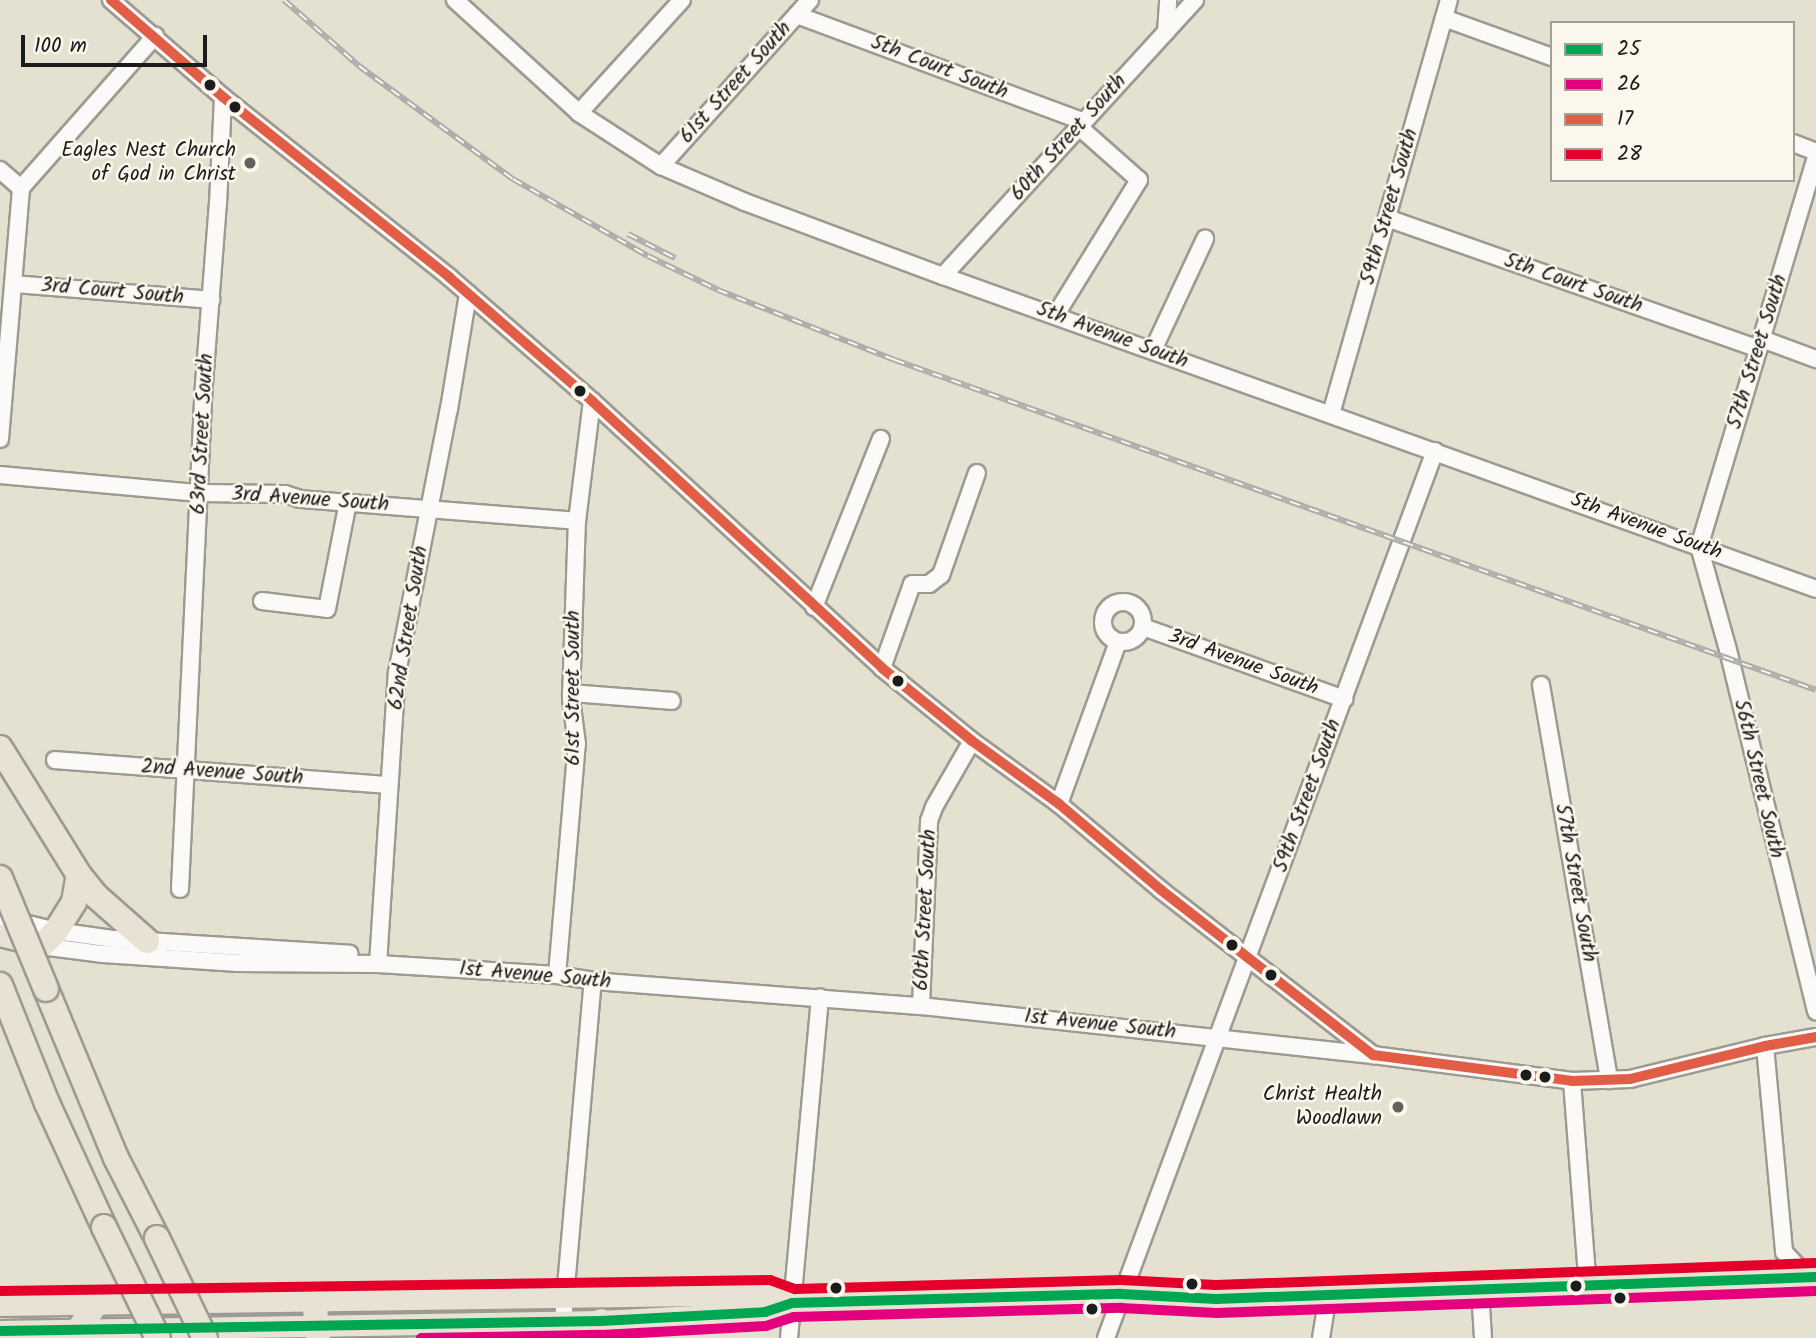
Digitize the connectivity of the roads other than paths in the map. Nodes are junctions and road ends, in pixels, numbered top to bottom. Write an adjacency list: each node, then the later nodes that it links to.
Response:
1 (111, 0): 12 (street)
2 (455, 0): 8 (street, 5th Avenue South)
3 (682, 0): 15 (street)
4 (810, 0): 9 (street, 61st Street South)
5 (1168, 0): 11 (street)
6 (1195, 0): 11 (street, 60th Street South)
7 (1449, 0): 10 (street, 59th Street South)
8 (474, 6): 15 (street, 5th Avenue South)
9 (797, 15): 16 (street, 5th Court South); 19 (street, 61st Street South)
10 (1444, 18): 13 (street); 22 (street, 59th Street South)
11 (1166, 32): 16 (street, 60th Street South)
12 (155, 36): 14 (street); 21 (street)
13 (1550, 56)
14 (223, 97): 26 (street); 27 (street, 63rd Street South)
15 (579, 113): 19 (street, 5th Avenue South)
16 (1080, 123): 24 (street, 60th Street South); 28 (street)
17 (1795, 145): 18 (street)
18 (1816, 154): 29 (street, 57th Street South)
19 (661, 166): 24 (street, 5th Avenue South)
20 (0, 170): 21 (street)
21 (20, 188): 25 (street)
22 (1387, 218): 29 (street, 5th Court South); 34 (street, 59th Street South)
23 (1205, 239): 31 (street)
24 (943, 276): 28 (street, 5th Avenue South)
25 (14, 284): 27 (street, 3rd Court South); 30 (street)
26 (468, 295): 33 (street); 42 (street, 62nd Street South)
27 (211, 300): 40 (street, 63rd Street South)
28 (1055, 316): 31 (street, 5th Avenue South)
29 (1760, 344): 32 (street, 5th Court South); 44 (street, 57th Street South)
30 (3, 347): 35 (street)
31 (1153, 350): 34 (street, 5th Avenue South)
32 (1816, 359)
33 (592, 401): 43 (street, 61st Street South); 47 (street)
34 (1331, 414): 37 (street, 5th Avenue South)
35 (0, 439)
36 (881, 439): 47 (street)
37 (1435, 451): 44 (street, 5th Avenue South); 53 (street, 59th Street South)
38 (978, 473): 50 (street)
39 (0, 475): 40 (street, 3rd Avenue South)
40 (199, 493): 41 (street, 3rd Avenue South); 58 (street, 63rd Street South)
41 (348, 502): 42 (street, 3rd Avenue South); 46 (street)
42 (428, 508): 43 (street, 3rd Avenue South); 59 (street, 62nd Street South)
43 (578, 521): 52 (street, 61st Street South)
44 (1699, 546): 45 (street, 5th Avenue South); 75 (street, 56th Street South)
45 (1816, 589)
46 (262, 601)
47 (814, 607): 50 (street)
48 (1143, 627): 49 (street); 49 (street); 53 (street, 3rd Avenue South)
49 (1118, 642): 60 (street)
50 (882, 668): 55 (street)
51 (1541, 685): 80 (street, 57th Street South)
52 (571, 693): 54 (street); 70 (street, 61st Street South)
53 (1344, 699): 68 (street, 59th Street South)
54 (672, 701)
55 (972, 741): 60 (street); 74 (street, 60th Street South)
56 (0, 748): 61 (highway)
57 (55, 760): 58 (street, 2nd Avenue South)
58 (187, 771): 59 (street, 2nd Avenue South); 63 (street, 63rd Street South)
59 (388, 785): 69 (street, 62nd Street South)
60 (1059, 804): 68 (street)
61 (79, 876): 66 (highway); 67 (highway)
62 (0, 878): 100 (highway, bridge)
63 (180, 889)
64 (0, 917): 66 (street, 1st Avenue South)
65 (0, 935): 66 (main road, 1st Avenue South)
66 (48, 938): 67 (street, 1st Avenue South); 69 (street, 1st Avenue South)
67 (146, 941): 69 (street, 1st Avenue South)
68 (1249, 957): 77 (street, 59th Street South); 79 (street)
69 (378, 964): 70 (street, 1st Avenue South)
70 (558, 975): 71 (street, 1st Avenue South)
71 (593, 982): 73 (street, 1st Avenue South); 88 (street)
72 (1, 987): 82 (highway)
73 (820, 997): 74 (street, 1st Avenue South); 91 (street)
74 (921, 1006): 77 (street, 1st Avenue South)
75 (1816, 1011)
76 (1816, 1037): 78 (street, 1st Avenue South)
77 (1219, 1038): 79 (street, 1st Avenue South); 86 (street, 59th Street South)
78 (1765, 1046): 80 (street, 1st Avenue South); 83 (street)
79 (1373, 1055): 81 (street, 1st Avenue South)
80 (1609, 1080): 81 (street, 1st Avenue South)
81 (1572, 1082): 84 (street)
82 (104, 1227): 98 (highway, bridge); 99 (highway, bridge)
83 (1813, 1280): 84 (main road)
84 (1588, 1287): 85 (main road)
85 (1480, 1290): 87 (main road); 105 (street)
86 (1121, 1294): 87 (main road); 91 (main road); 103 (street, 59th Street South)
87 (1328, 1295): 104 (street)
88 (563, 1296): 89 (main road); 91 (main road); 93 (street)
89 (314, 1299): 90 (main road); 96 (highway)
90 (97, 1302): 92 (main road); 97 (highway)
91 (792, 1303): 94 (main road); 102 (street)
92 (0, 1305)
93 (563, 1321): 94 (main road); 96 (main road)
94 (601, 1321): 101 (highway)
95 (0, 1331): 97 (main road)
96 (317, 1332): 97 (main road)
97 (79, 1334)
98 (145, 1338)
99 (158, 1338)
100 (205, 1338)
101 (527, 1338)
102 (789, 1338)
103 (1106, 1338)
104 (1321, 1338)
105 (1483, 1338)

